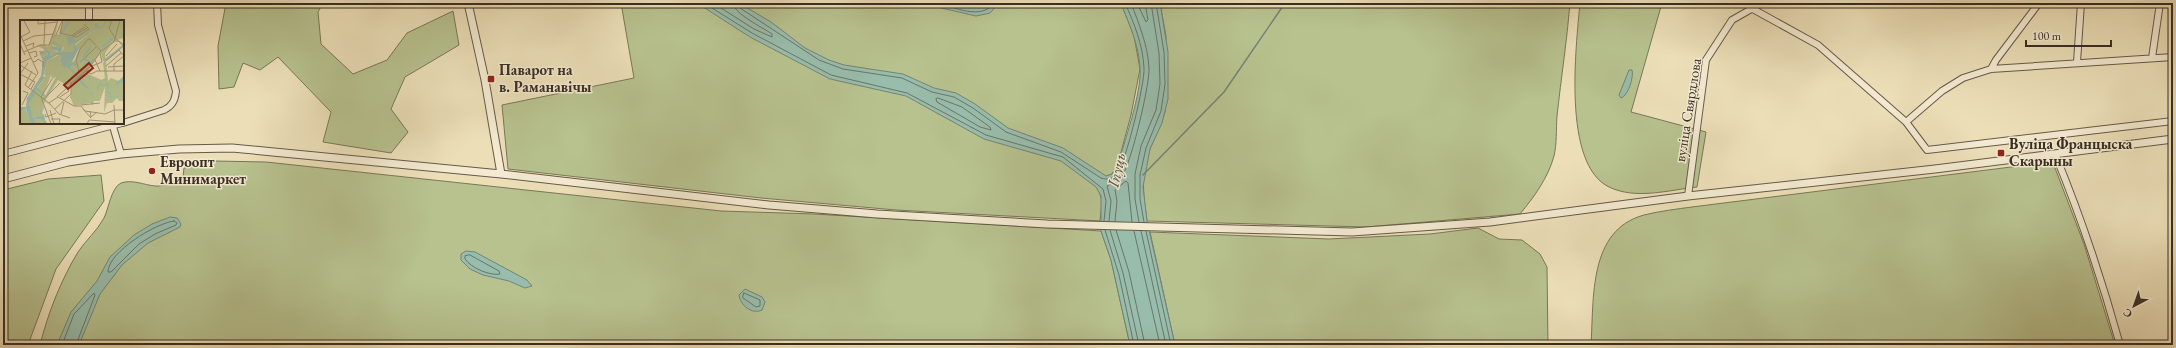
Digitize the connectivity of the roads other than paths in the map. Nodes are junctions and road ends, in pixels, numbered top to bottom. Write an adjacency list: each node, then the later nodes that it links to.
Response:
1 (89, 3): 9 (street)
2 (157, 3): 15 (street)
3 (468, 3): 22 (street)
4 (1762, 3): 8 (street, вуліца Свярдлова)
5 (2039, 3): 13 (street)
6 (2081, 3): 12 (street)
7 (2160, 3): 11 (street)
8 (1751, 8): 16 (street); 24 (street, вуліца Свярдлова)
9 (89, 20)
10 (2173, 57): 11 (street)
11 (2152, 58): 12 (street)
12 (2077, 62): 13 (street)
13 (1991, 69): 16 (street)
14 (2173, 121): 16 (street)
15 (124, 122)
16 (1906, 122)
17 (112, 124): 19 (street); 20 (street)
18 (2173, 139): 21 (street)
19 (3, 154)
20 (121, 154): 22 (street); 23 (street)
21 (2055, 154): 24 (street); 25 (street)
22 (501, 174): 24 (street)
23 (3, 179)
24 (1688, 196)
25 (2120, 345)

